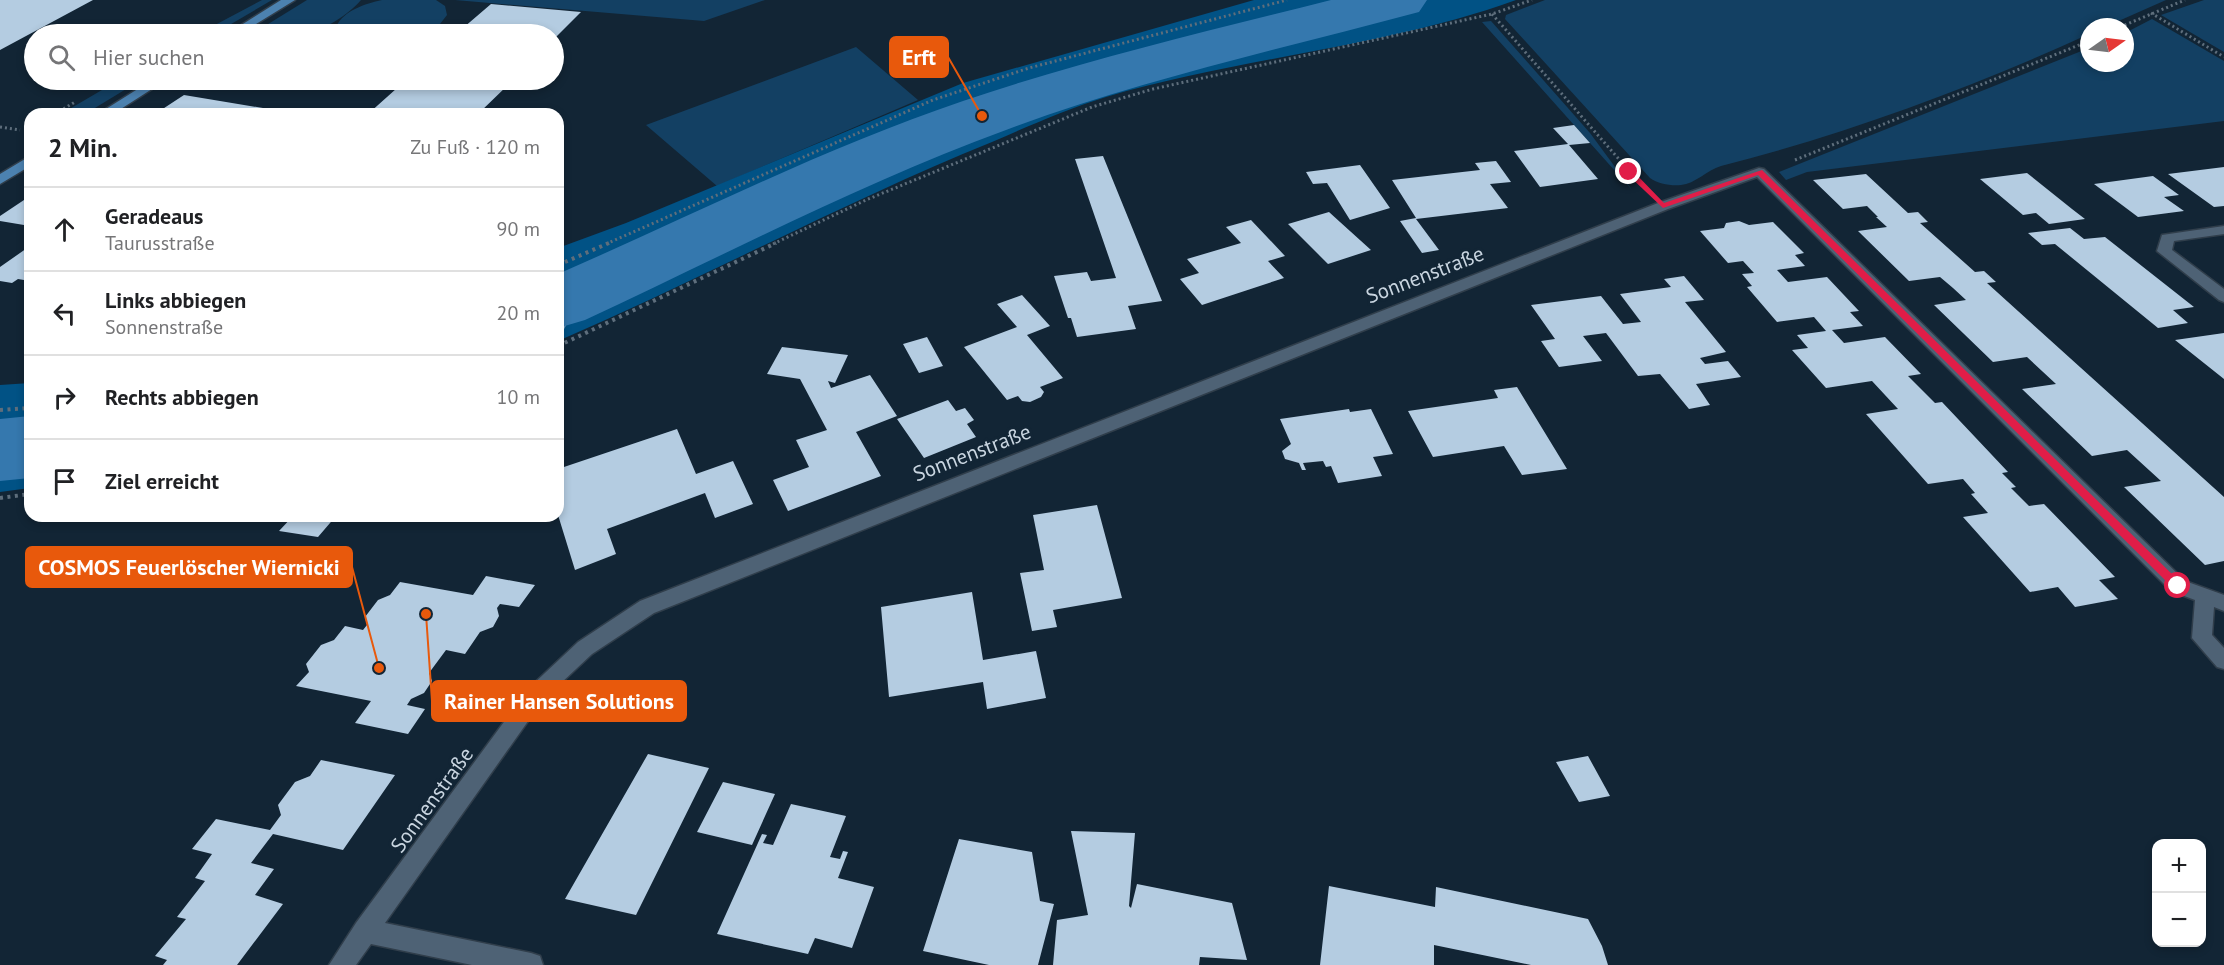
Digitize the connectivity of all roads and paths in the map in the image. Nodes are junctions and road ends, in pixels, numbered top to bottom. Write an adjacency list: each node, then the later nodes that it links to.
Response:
1 (290, 0): 8 (main road)
2 (1287, 0): 20 (path)
3 (1532, 0): 6 (path)
4 (2186, 0): 5 (path)
5 (2151, 13): 7 (path); 10 (path)
6 (1492, 14): 18 (path); 22 (path)
7 (2134, 21)
8 (250, 24)
9 (2080, 45): 16 (path)
10 (2224, 57)
11 (144, 90): 12 (main road)
12 (114, 108)
13 (0, 127): 14 (path)
14 (24, 131)
15 (24, 164): 17 (main road)
16 (1759, 172): 18 (street, Sonnenstraße); 27 (street)
17 (0, 180)
18 (1663, 206): 29 (street, Sonnenstraße)
19 (2224, 230): 21 (street)
20 (564, 262)
21 (2224, 297)
22 (564, 343)
23 (24, 408): 24 (path)
24 (0, 410)
25 (24, 495): 26 (path)
26 (0, 498)
27 (2215, 600): 28 (street)
28 (2224, 661)
29 (365, 931): 30 (street, Sonnenstraße); 31 (street)
30 (341, 965)
31 (531, 965)

